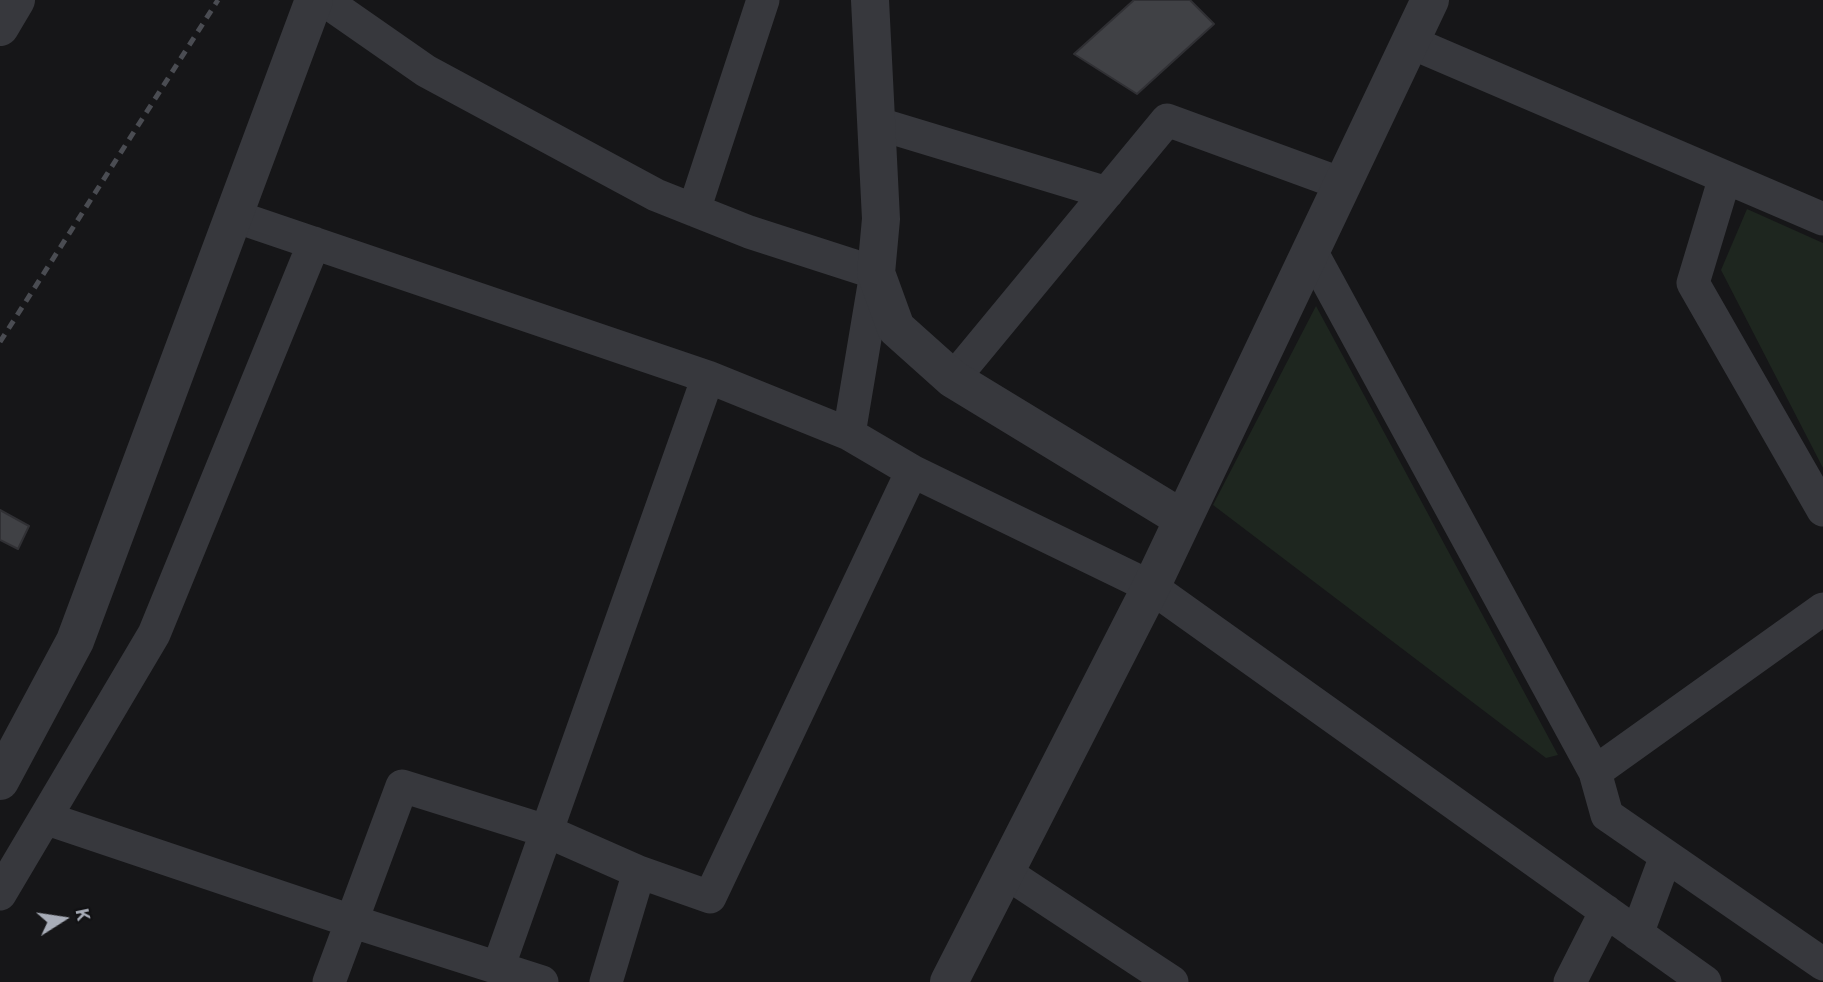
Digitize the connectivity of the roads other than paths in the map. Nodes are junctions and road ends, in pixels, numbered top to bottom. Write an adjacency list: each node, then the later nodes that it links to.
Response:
1 (16, 0): 7 (street)
2 (314, 0): 14 (street)
3 (324, 0): 13 (street)
4 (870, 0): 9 (street)
5 (1430, 0): 8 (street)
6 (756, 4): 13 (street)
7 (0, 27)
8 (1410, 42): 10 (street); 11 (street)
9 (876, 123): 12 (street); 18 (street)
10 (1725, 177): 15 (street); 23 (street)
11 (1342, 184): 12 (street); 17 (street)
12 (1107, 192): 20 (street)
13 (694, 210): 18 (street)
14 (234, 216): 16 (street); 28 (street)
15 (1823, 219)
16 (314, 243): 19 (street); 29 (street)
17 (1311, 251): 24 (street); 27 (street)
18 (876, 273): 20 (street); 21 (street)
19 (708, 377): 21 (street); 30 (street)
20 (953, 379): 24 (street)
21 (849, 434): 22 (street)
22 (912, 471): 25 (street); 32 (street)
23 (1823, 510)
24 (1183, 519): 25 (street)
25 (1150, 587): 33 (street); 35 (street)
26 (1823, 609): 27 (street)
27 (1595, 772): 31 (street)
28 (0, 781)
29 (45, 818): 34 (street); 36 (street)
30 (547, 831): 32 (street); 36 (street); 39 (street)
31 (1666, 856): 37 (street); 38 (street)
32 (639, 872): 42 (street)
33 (1005, 873): 43 (street); 44 (street)
34 (0, 894)
35 (1606, 911): 37 (street); 45 (street)
36 (351, 921): 39 (street); 40 (street)
37 (1637, 934): 46 (street)
38 (1823, 964)
39 (498, 968): 41 (street)
40 (329, 982)
41 (541, 982)
42 (606, 982)
43 (949, 982)
44 (1172, 982)
45 (1570, 982)
46 (1705, 982)

